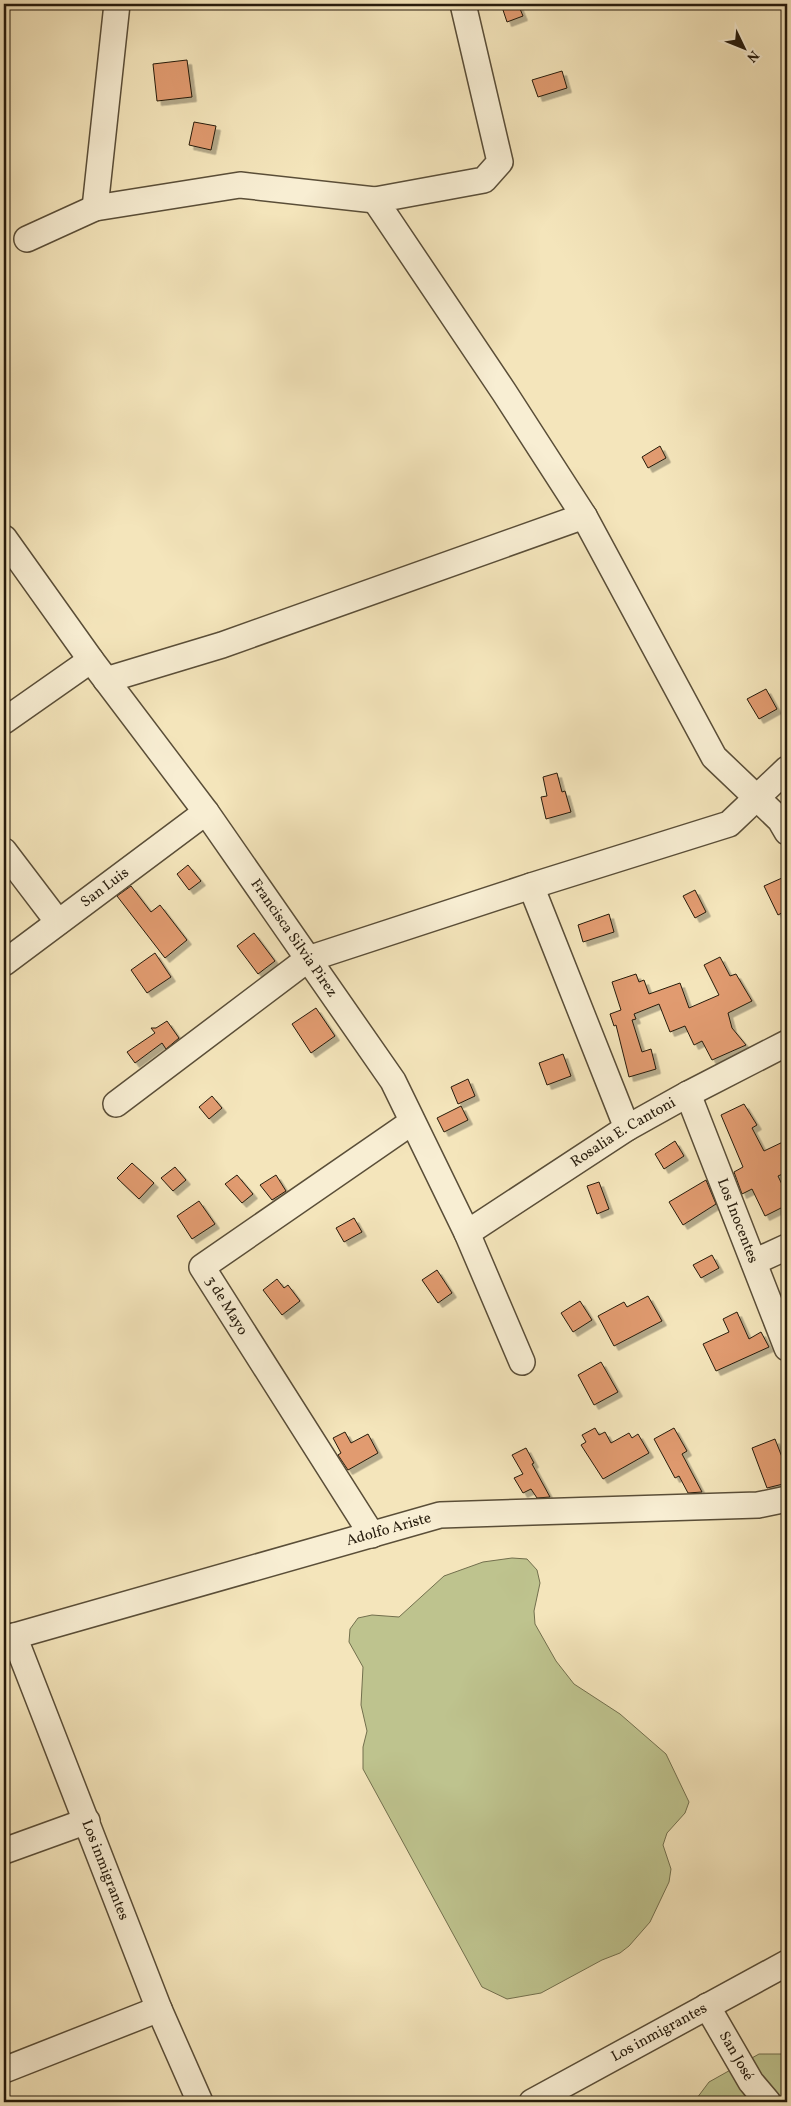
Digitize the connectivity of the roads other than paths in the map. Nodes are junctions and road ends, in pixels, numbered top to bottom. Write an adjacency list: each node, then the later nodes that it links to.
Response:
1 (117, 4): 4 (street)
2 (463, 4): 3 (street)
3 (375, 200): 4 (street); 6 (street)
4 (95, 208): 5 (street)
5 (27, 239)
6 (584, 516): 9 (street); 12 (street)
7 (4, 538): 8 (street, Francisca Silvia Pirez)
8 (91, 660): 9 (street, Francisca Silvia Pirez); 10 (street)
9 (106, 680): 13 (street, Francisca Silvia Pirez)
10 (4, 721)
11 (787, 769): 12 (street)
12 (757, 798): 14 (street); 16 (street)
13 (206, 812): 17 (street, San Luis); 18 (street, Francisca Silvia Pirez)
14 (787, 832)
15 (4, 851): 17 (street)
16 (531, 886): 18 (street); 24 (street)
17 (58, 922): 19 (street, San Luis)
18 (308, 959): 22 (street); 23 (street, Francisca Silvia Pirez)
19 (4, 963)
20 (787, 1043): 21 (street, Rosalia E. Cantoni)
21 (688, 1094): 24 (street, Rosalia E. Cantoni); 27 (street, Los Inocentes)
22 (116, 1104)
23 (412, 1122): 25 (street, Francisca Silvia Pirez); 31 (street, 3 de Mayo)
24 (627, 1128): 25 (street, Rosalia E. Cantoni)
25 (467, 1233): 29 (street, Francisca Silvia Pirez)
26 (787, 1247): 27 (street)
27 (754, 1262): 28 (street, Los Inocentes)
28 (787, 1348)
29 (522, 1362)
30 (787, 1499): 31 (street, Adolfo Ariste)
31 (372, 1534): 32 (street, Adolfo Ariste)
32 (9, 1637): 33 (street, Los inmigrantes)
33 (87, 1821): 34 (street); 37 (street, Los inmigrantes)
34 (4, 1851)
35 (787, 1963): 36 (street, Los inmigrantes)
36 (706, 2006): 40 (street, Los inmigrantes); 41 (street, San José)
37 (159, 2009): 38 (street); 39 (street, Los inmigrantes)
38 (4, 2070)
39 (200, 2102)
40 (532, 2102)
41 (768, 2102)

